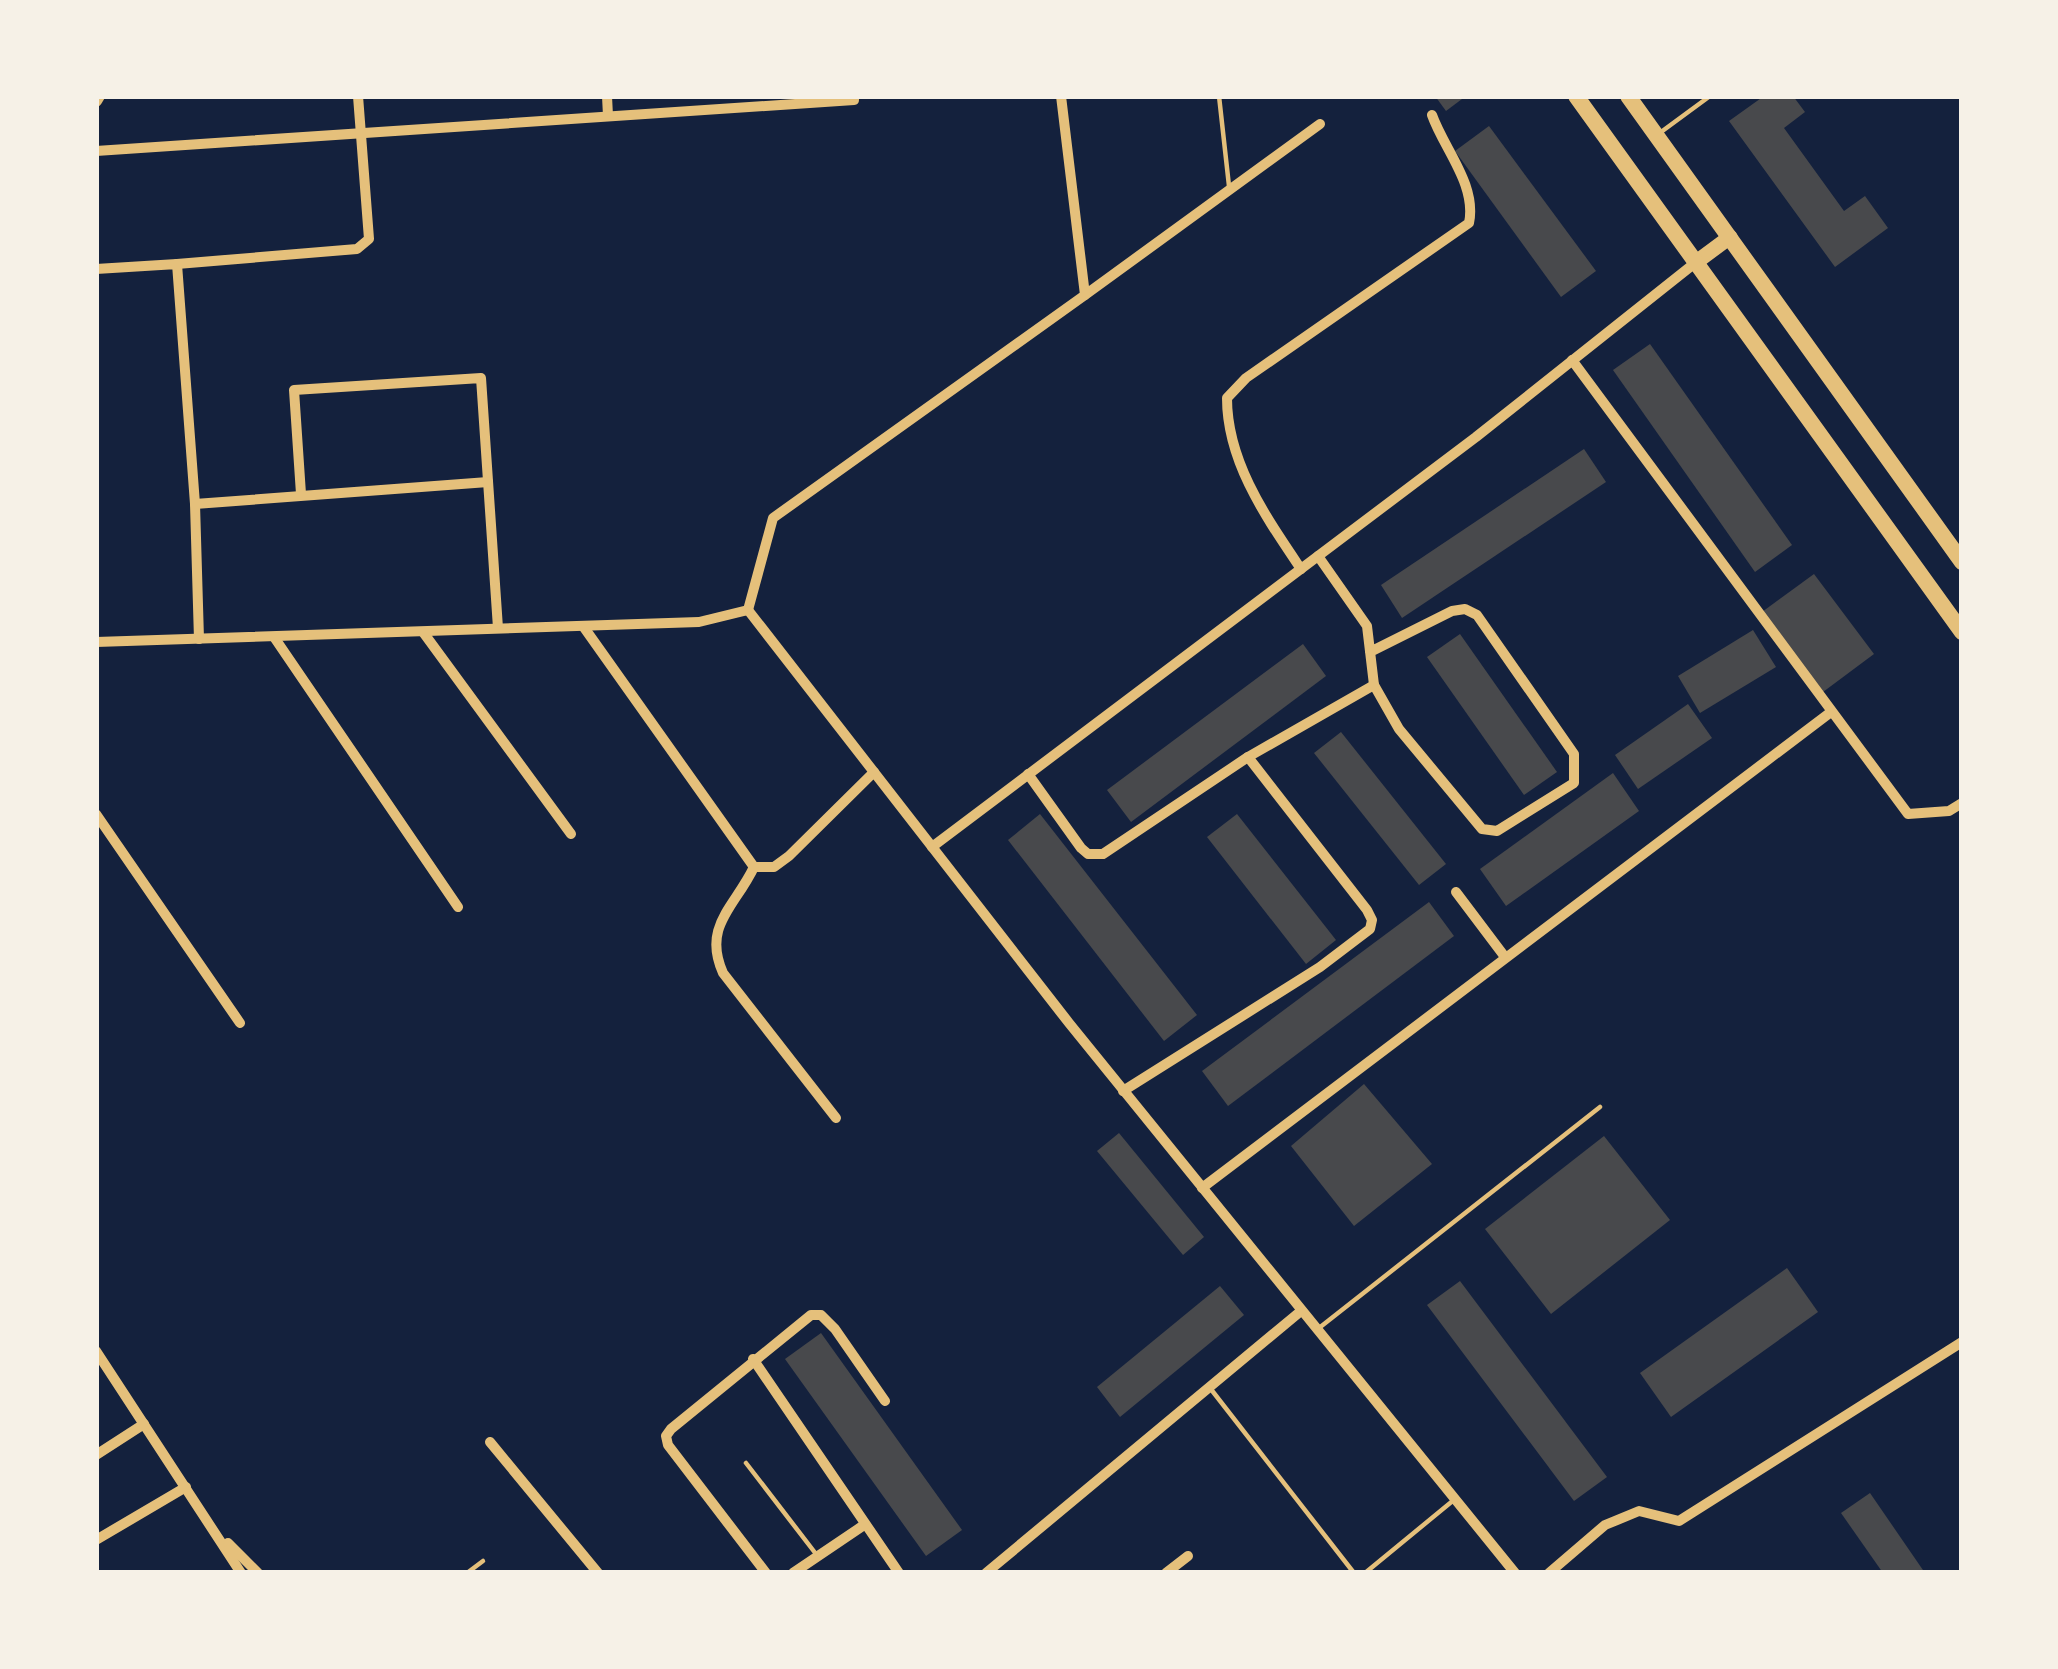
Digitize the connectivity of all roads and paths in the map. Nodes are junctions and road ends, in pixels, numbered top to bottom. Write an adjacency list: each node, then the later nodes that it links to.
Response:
1 (358, 96): 12 (street)
2 (607, 96): 10 (street)
3 (854, 96): 10 (street)
4 (1061, 96): 20 (street)
5 (1219, 96): 15 (lane)
6 (1576, 96): 17 (main road)
7 (1628, 96): 13 (main road)
8 (1710, 96): 13 (lane)
9 (1432, 115): 27 (street)
10 (608, 116): 12 (street)
11 (1320, 124): 15 (street)
12 (362, 134): 14 (street); 18 (street)
13 (1656, 135): 16 (main road)
14 (96, 151)
15 (1230, 190): 20 (street)
16 (1730, 237): 17 (main road); 26 (main road)
17 (1694, 263): 21 (street); 32 (main road)
18 (178, 264): 19 (street); 24 (street)
19 (96, 269)
20 (1085, 295): 28 (street)
21 (1572, 360): 25 (street); 38 (street)
22 (488, 482): 23 (street); 23 (street); 30 (street)
23 (302, 494): 24 (street)
24 (195, 504): 34 (street)
25 (1318, 556): 27 (street); 36 (street)
26 (1962, 562)
27 (1301, 569): 41 (street)
28 (748, 610): 29 (street); 40 (street)
29 (583, 626): 30 (street); 46 (street)
30 (498, 628): 31 (street)
31 (423, 632): 33 (street); 44 (street)
32 (1962, 632)
33 (274, 637): 34 (street); 48 (street)
34 (199, 639): 35 (street)
35 (96, 642)
36 (1370, 652): 37 (street); 37 (street)
37 (1374, 685): 39 (street)
38 (1831, 712): 42 (street); 49 (street)
39 (1248, 757): 41 (street); 51 (street)
40 (874, 772): 45 (street); 46 (street)
41 (1028, 774): 45 (street)
42 (1962, 802)
43 (96, 814): 50 (street)
44 (571, 834)
45 (932, 847): 51 (street)
46 (754, 867): 53 (street)
47 (1456, 892): 49 (street)
48 (458, 907)
49 (1505, 957): 54 (street)
50 (240, 1023)
51 (1123, 1091): 54 (street)
52 (1600, 1107): 56 (lane)
53 (836, 1118)
54 (1202, 1188): 55 (street)
55 (1301, 1311): 56 (street); 60 (street)
56 (1319, 1328): 67 (street)
57 (1962, 1342): 88 (street)
58 (96, 1352): 62 (street)
59 (753, 1358): 61 (street); 68 (street); 80 (street)
60 (1209, 1387): 83 (street); 85 (lane)
61 (885, 1401)
62 (144, 1424): 64 (street); 66 (street)
63 (490, 1442): 79 (street)
64 (96, 1455)
65 (746, 1463): 72 (lane)
66 (186, 1486): 69 (street); 70 (street)
67 (1455, 1499): 86 (lane); 87 (street)
68 (864, 1525): 72 (street); 82 (street)
69 (213, 1528): 74 (street); 75 (street)
70 (96, 1540)
71 (1188, 1556): 84 (street)
72 (818, 1557): 81 (street)
73 (483, 1561): 78 (lane)
74 (241, 1573)
75 (258, 1573)
76 (344, 1573): 77 (lane)
77 (359, 1573)
78 (467, 1573)
79 (598, 1573)
80 (766, 1573)
81 (794, 1573)
82 (899, 1573)
83 (986, 1573)
84 (1166, 1573)
85 (1354, 1573)
86 (1365, 1573)
87 (1515, 1573)
88 (1549, 1573)

